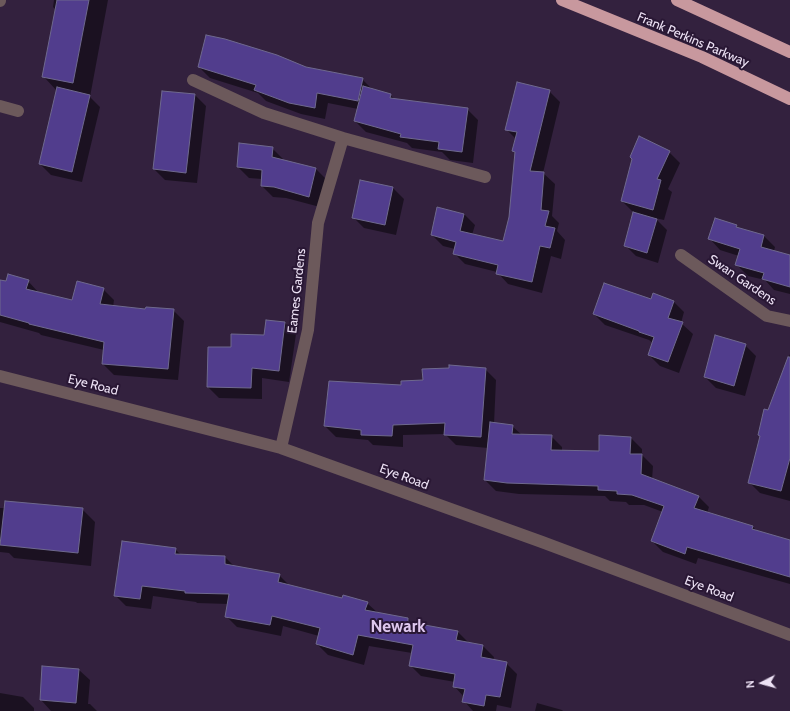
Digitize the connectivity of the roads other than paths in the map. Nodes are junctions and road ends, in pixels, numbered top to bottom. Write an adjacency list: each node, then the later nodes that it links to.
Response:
1 (562, 0): 5 (highway, Frank Perkins Parkway)
2 (677, 0): 3 (highway)
3 (790, 52)
4 (193, 80): 8 (street)
5 (790, 99)
6 (0, 106): 7 (street)
7 (18, 110)
8 (343, 138): 9 (street); 13 (street, Eames Gardens)
9 (485, 177)
10 (681, 255): 11 (street, Swan Gardens)
11 (790, 321)
12 (0, 376): 13 (street, Eye Road)
13 (281, 448): 14 (street, Eye Road)
14 (790, 635)

